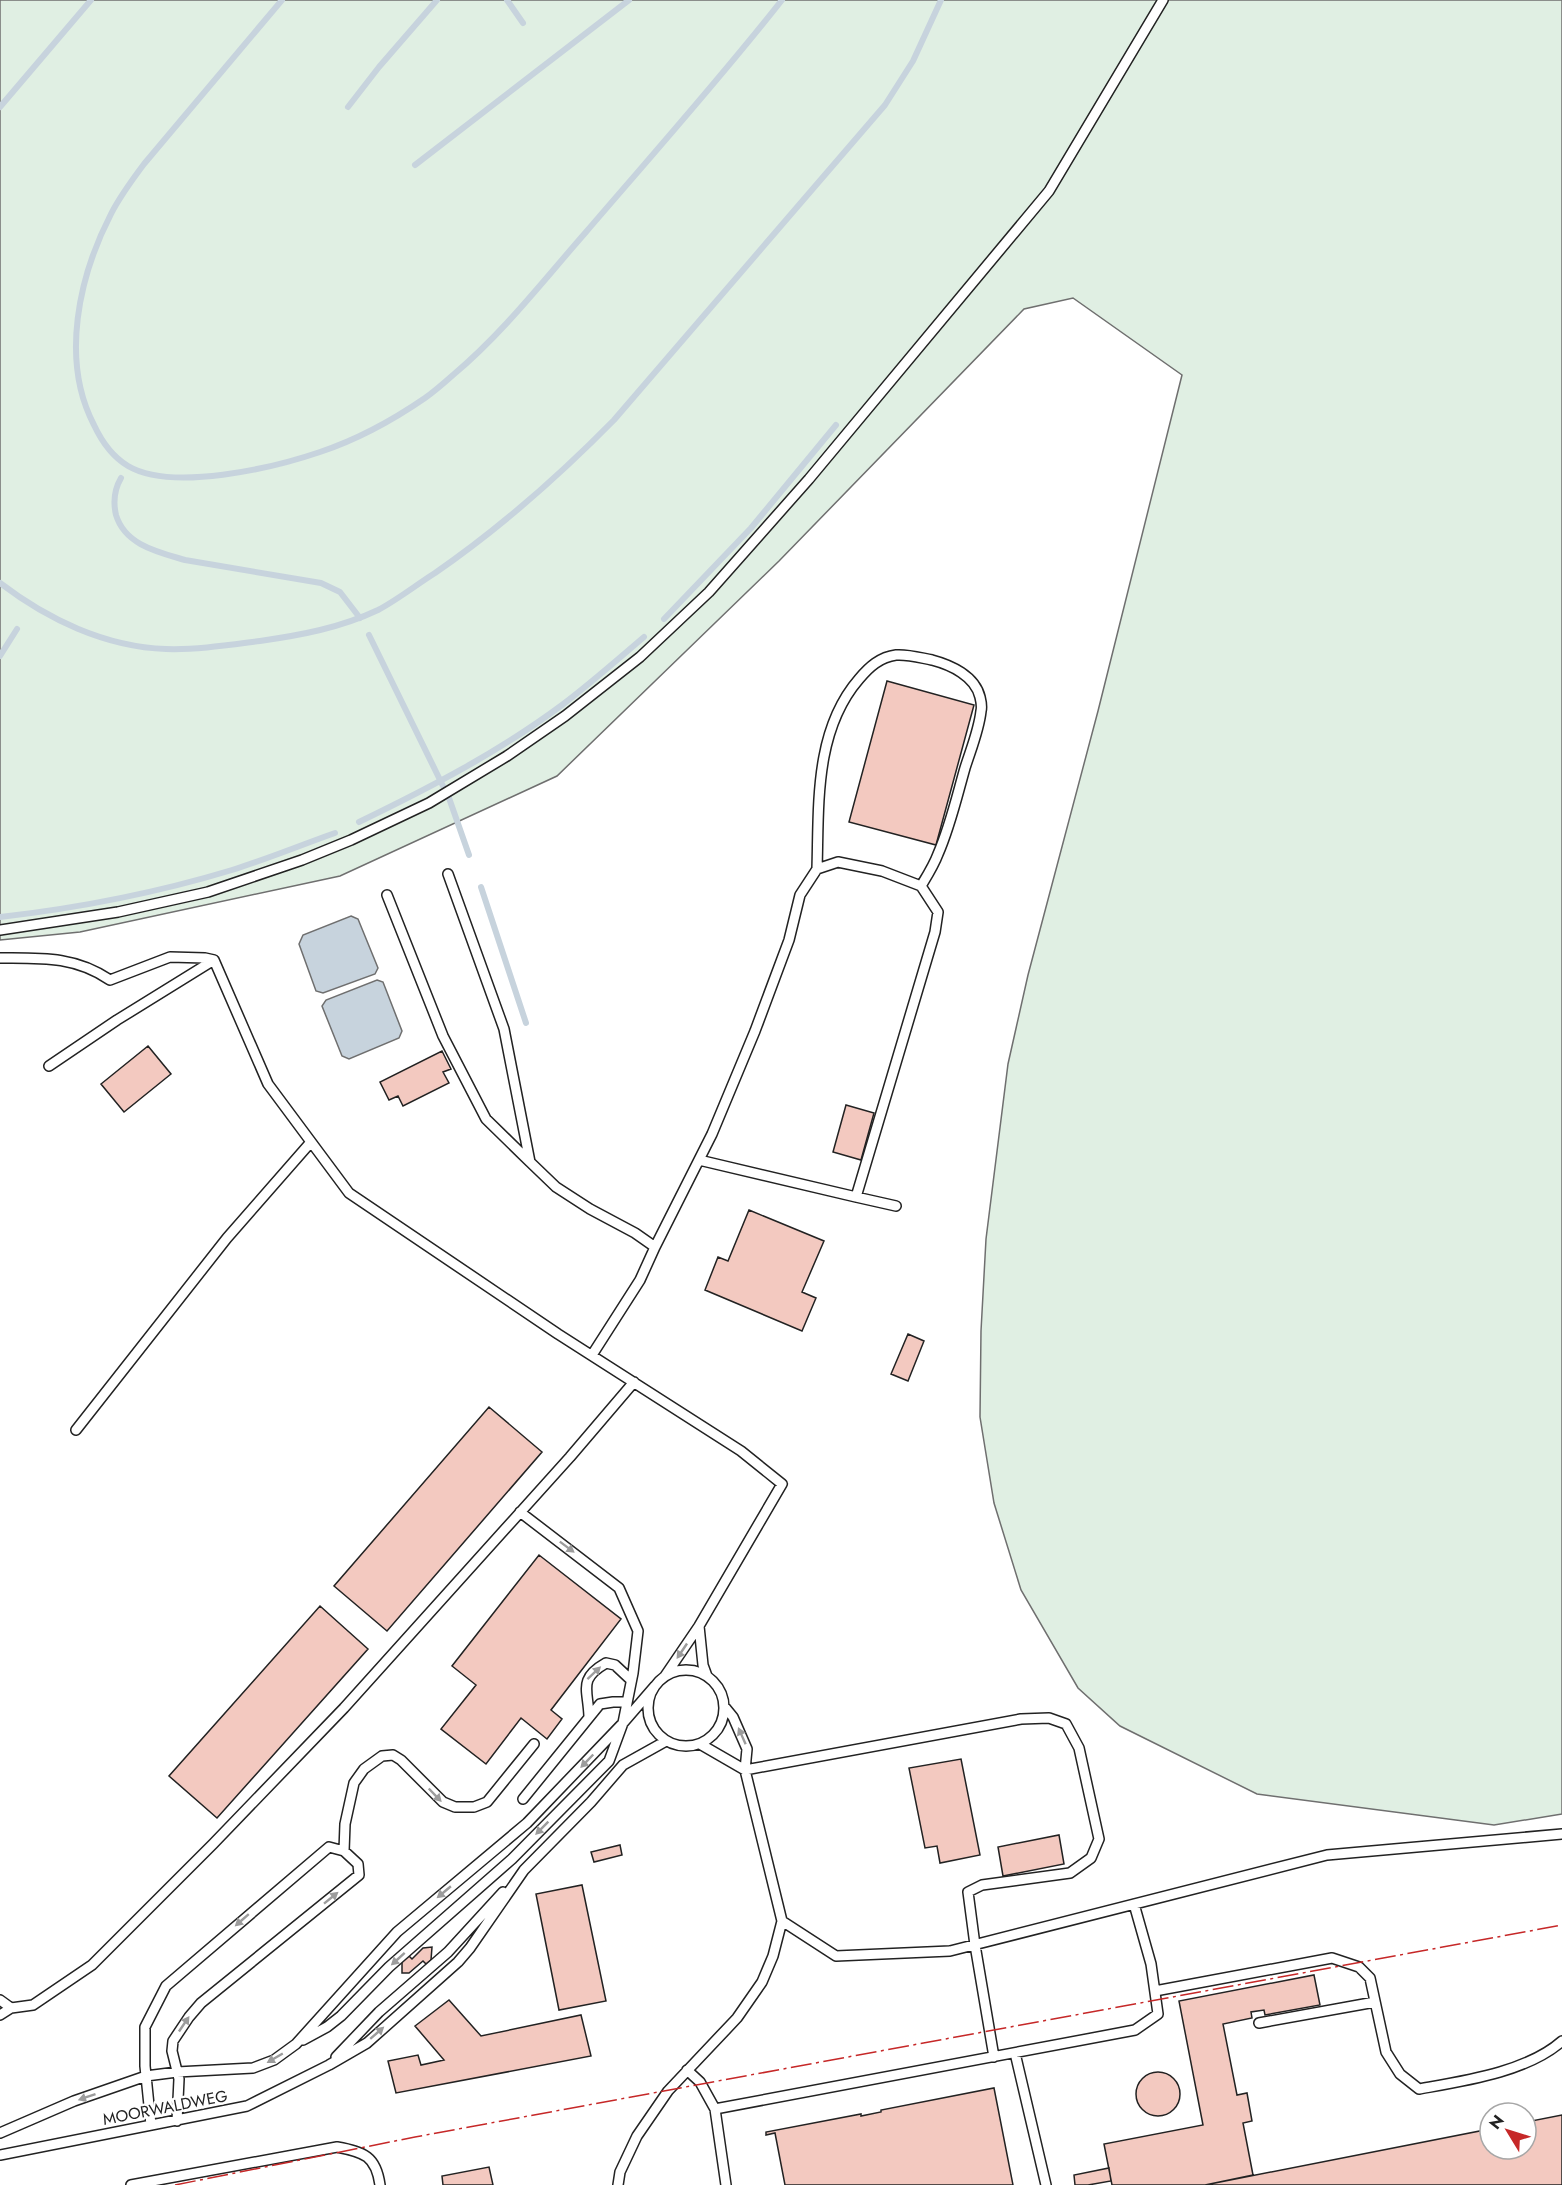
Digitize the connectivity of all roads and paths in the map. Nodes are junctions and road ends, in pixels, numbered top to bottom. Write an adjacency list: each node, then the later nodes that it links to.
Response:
1 (1163, 0): 6 (lane)
2 (817, 869): 4 (lane); 4 (lane); 11 (lane)
3 (448, 874): 12 (lane)
4 (921, 886): 13 (lane)
5 (387, 895): 12 (lane)
6 (0, 930)
7 (0, 957): 8 (lane)
8 (214, 960): 9 (lane); 10 (lane)
9 (49, 1066)
10 (311, 1142): 16 (lane); 18 (lane)
11 (699, 1160): 13 (lane); 15 (lane)
12 (530, 1162): 15 (lane)
13 (856, 1197): 14 (lane)
14 (896, 1206)
15 (655, 1247): 16 (lane)
16 (592, 1355): 17 (lane)
17 (634, 1382): 19 (lane); 20 (lane)
18 (76, 1430)
19 (520, 1512): 23 (lane, one-way to 23); 43 (lane)
20 (699, 1626): 21 (lane, one-way to 21); 22 (lane)
21 (665, 1676): 22 (lane); 24 (lane)
22 (706, 1676): 26 (lane)
23 (631, 1680): 25 (lane); 27 (lane, one-way to 23)
24 (655, 1686): 28 (lane); 29 (lane)
25 (627, 1702): 27 (lane); 28 (lane)
26 (724, 1706): 31 (lane); 32 (lane, one-way to 26)
27 (589, 1716): 33 (lane)
28 (623, 1724): 47 (lane, one-way to 47); 47 (lane, one-way to 47)
29 (666, 1741): 31 (lane); 36 (lane)
30 (534, 1744): 35 (lane, one-way to 30)
31 (700, 1744): 32 (lane)
32 (745, 1770): 38 (lane); 39 (lane)
33 (523, 1799)
34 (1562, 1834): 37 (lane)
35 (344, 1851): 52 (lane, one-way to 35); 53 (lane, one-way to 53)
36 (524, 1870): 50 (lane); 50 (lane, MOORWALDWEG, one-way to 36)
37 (1134, 1904): 39 (lane); 40 (lane)
38 (782, 1921): 39 (lane); 51 (lane)
39 (975, 1945): 49 (lane)
40 (1155, 1991): 42 (lane); 48 (lane)
41 (0, 2000): 43 (lane)
42 (1375, 2002): 45 (lane); 46 (lane)
43 (11, 2008): 44 (lane)
44 (0, 2015)
45 (1259, 2023)
46 (1562, 2042)
47 (296, 2044): 52 (lane, one-way to 52)
48 (1016, 2053): 49 (lane); 63 (lane)
49 (993, 2057): 54 (lane)
50 (328, 2065): 55 (lane, MOORWALDWEG)
51 (687, 2070): 54 (lane); 61 (lane)
52 (177, 2072): 53 (lane); 55 (lane)
53 (146, 2076): 56 (lane); 57 (lane, one-way to 57)
54 (715, 2109): 62 (lane)
55 (177, 2121): 56 (lane, MOORWALDWEG)
56 (151, 2125): 58 (lane, MOORWALDWEG)
57 (0, 2133)
58 (0, 2155)
59 (131, 2185): 60 (lane)
60 (380, 2185)
61 (618, 2185)
62 (726, 2185)
63 (1046, 2185)

